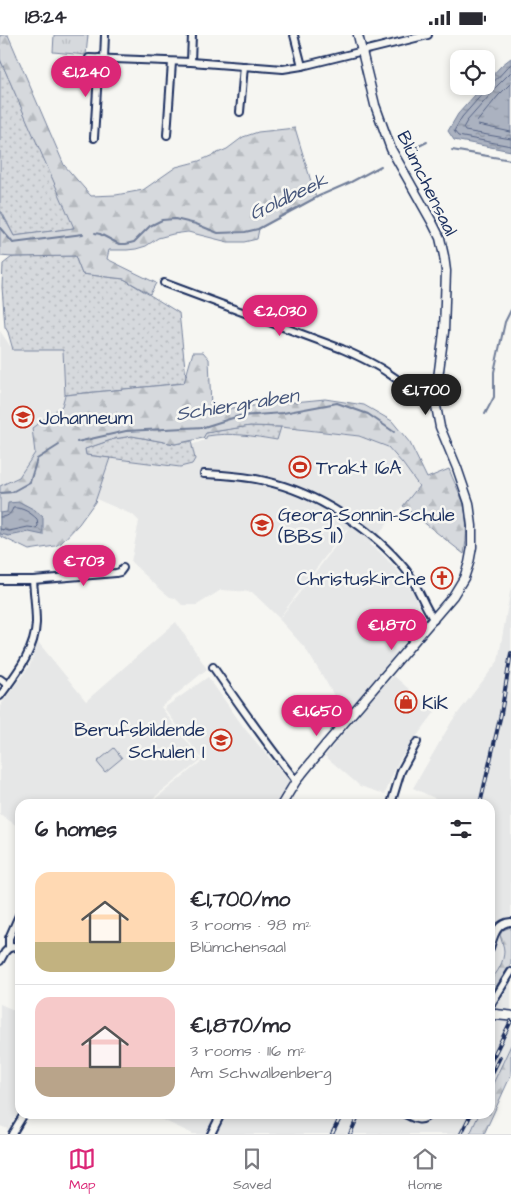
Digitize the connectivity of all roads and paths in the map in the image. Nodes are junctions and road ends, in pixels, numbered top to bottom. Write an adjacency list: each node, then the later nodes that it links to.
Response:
1 (105, 35): 8 (street)
2 (192, 35): 10 (street)
3 (294, 35): 12 (street)
4 (358, 35): 6 (street, Blümchensaal)
5 (428, 35): 6 (street)
6 (362, 52): 12 (street); 17 (street, Blümchensaal)
7 (89, 58): 8 (street)
8 (101, 59): 9 (street); 15 (street)
9 (172, 62): 10 (street); 14 (street)
10 (191, 62): 11 (street)
11 (244, 65): 12 (street); 13 (street)
12 (302, 66)
13 (240, 112)
14 (167, 135)
15 (94, 138)
16 (164, 283): 17 (street)
17 (435, 401): 22 (street, Blümchensaal)
18 (204, 473): 22 (street)
19 (123, 568): 21 (street)
20 (0, 580): 21 (street)
21 (33, 580): 25 (street)
22 (434, 620): 28 (street, Blümchensaal)
23 (213, 667): 28 (street)
24 (0, 679): 25 (street)
25 (8, 685): 26 (street)
26 (0, 696)
27 (417, 742): 30 (street)
28 (296, 781): 29 (street, Blümchensaal)
29 (285, 799)
30 (393, 799)
31 (511, 922): 33 (street)
32 (15, 924): 35 (street)
33 (495, 936)
34 (15, 947): 35 (street)
35 (9, 949): 36 (street)
36 (0, 961)
37 (511, 971): 38 (street)
38 (495, 998)
39 (495, 1014): 40 (main road)
40 (511, 1016)
41 (21, 1119): 43 (street)
42 (218, 1119): 44 (street)
43 (12, 1134)
44 (211, 1134)

